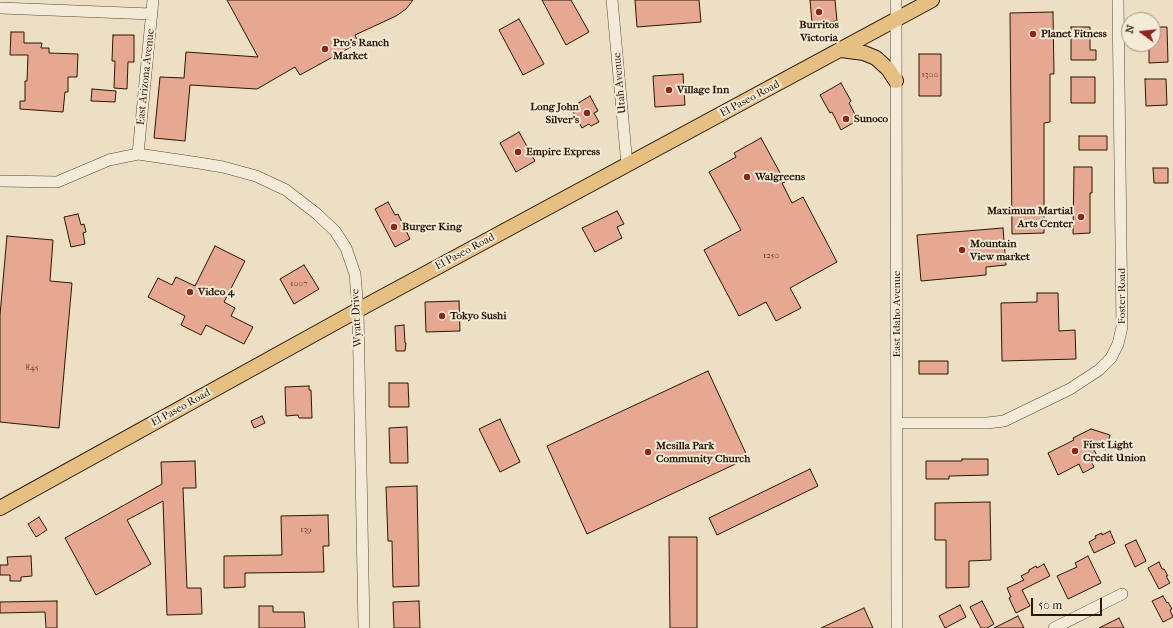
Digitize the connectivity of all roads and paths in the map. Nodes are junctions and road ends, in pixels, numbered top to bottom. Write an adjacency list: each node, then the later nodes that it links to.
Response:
1 (153, 0): 7 (street, East Arizona Avenue)
2 (612, 0): 12 (street, Utah Avenue)
3 (896, 0): 8 (street, East Idaho Avenue)
4 (932, 0): 8 (main road, El Paseo Road)
5 (1118, 0): 15 (street, Foster Road)
6 (0, 8): 7 (street)
7 (152, 14): 11 (street, East Arizona Avenue)
8 (896, 20): 9 (main road, El Paseo Road); 10 (street, East Idaho Avenue)
9 (841, 50): 10 (main road); 12 (main road, El Paseo Road)
10 (896, 81): 15 (street, East Idaho Avenue)
11 (138, 154): 13 (street); 14 (street, Wyatt Drive)
12 (626, 165): 14 (main road, El Paseo Road)
13 (0, 181)
14 (358, 310): 16 (main road, El Paseo Road); 18 (street, Wyatt Drive)
15 (897, 423): 19 (street, East Idaho Avenue)
16 (0, 508)
17 (1122, 594): 20 (street)
18 (364, 628)
19 (897, 628)
20 (1054, 628)

